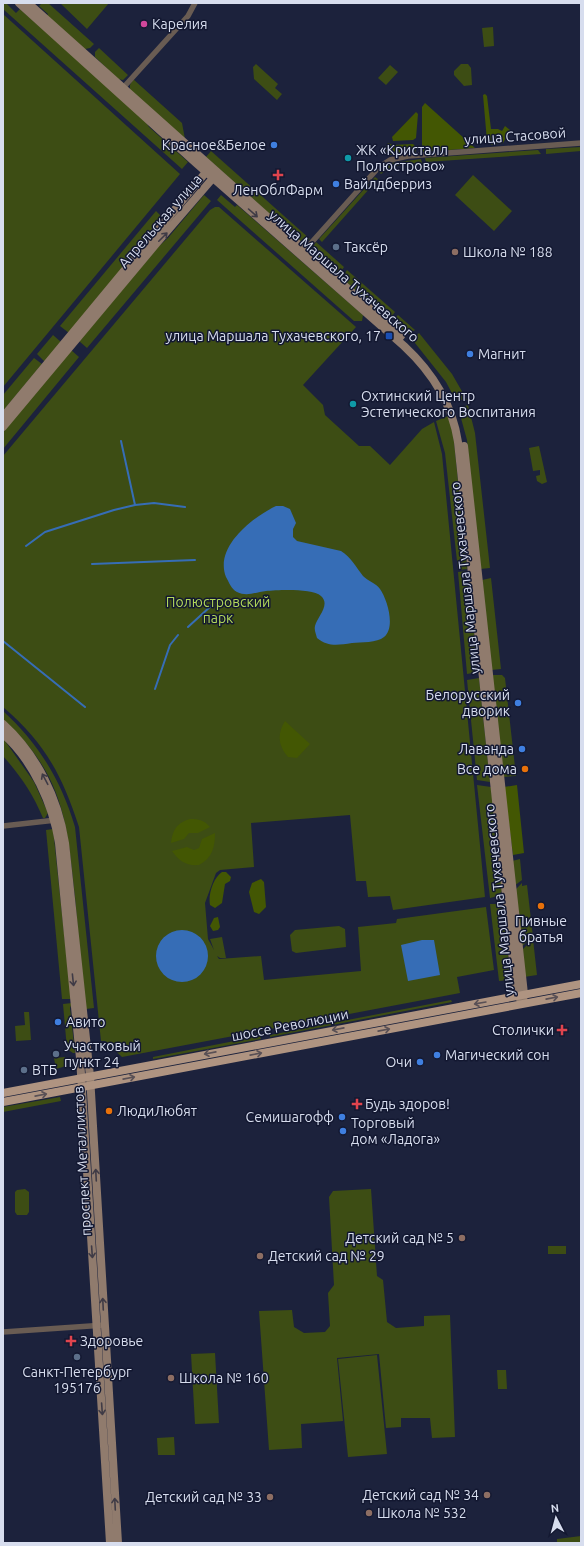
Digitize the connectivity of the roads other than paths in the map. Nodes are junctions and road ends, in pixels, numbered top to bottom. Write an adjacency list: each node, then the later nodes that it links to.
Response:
1 (19, 3): 4 (street, улица Маршала Тухачевского)
2 (28, 3): 4 (street, улица Маршала Тухачевского)
3 (195, 3): 4 (street)
4 (121, 90): 6 (street, улица Маршала Тухачевского)
5 (581, 143): 8 (street, улица Стасовой)
6 (210, 170): 7 (street, Апрельская улица); 8 (street, улица Маршала Тухачевского); 9 (street, Апрельская улица)
7 (214, 178): 8 (street, улица Маршала Тухачевского, one-way to 8); 10 (street, Апрельская улица, one-way to 7)
8 (303, 252): 17 (street, улица Маршала Тухачевского)
9 (3, 417)
10 (3, 427)
11 (3, 724): 13 (street, проспект Металлистов, one-way to 11)
12 (3, 734): 13 (street, проспект Металлистов)
13 (58, 820): 14 (street); 19 (street, проспект Металлистов); 20 (street, проспект Металлистов, one-way to 20)
14 (3, 826)
15 (581, 984): 17 (main road, шоссе Революции)
16 (581, 993): 18 (main road, шоссе Революции, one-way to 16)
17 (521, 995): 18 (street, улица Маршала Тухачевского); 19 (main road, шоссе Революции, one-way to 19)
18 (523, 1004): 21 (main road, шоссе Революции, one-way to 18)
19 (90, 1076): 20 (main road, шоссе Революции); 21 (street, проспект Металлистов)
20 (81, 1078): 22 (street, проспект Металлистов); 23 (main road, шоссе Революции)
21 (90, 1085): 22 (main road, шоссе Революции); 25 (street, проспект Металлистов, one-way to 21)
22 (82, 1087): 24 (main road, шоссе Революции, one-way to 22); 25 (street, проспект Металлистов, one-way to 25)
23 (3, 1093)
24 (3, 1102)
25 (101, 1325): 26 (street); 27 (street, проспект Металлистов, one-way to 27); 28 (street, проспект Металлистов, one-way to 25)
26 (3, 1332)
27 (110, 1543)
28 (118, 1543)

